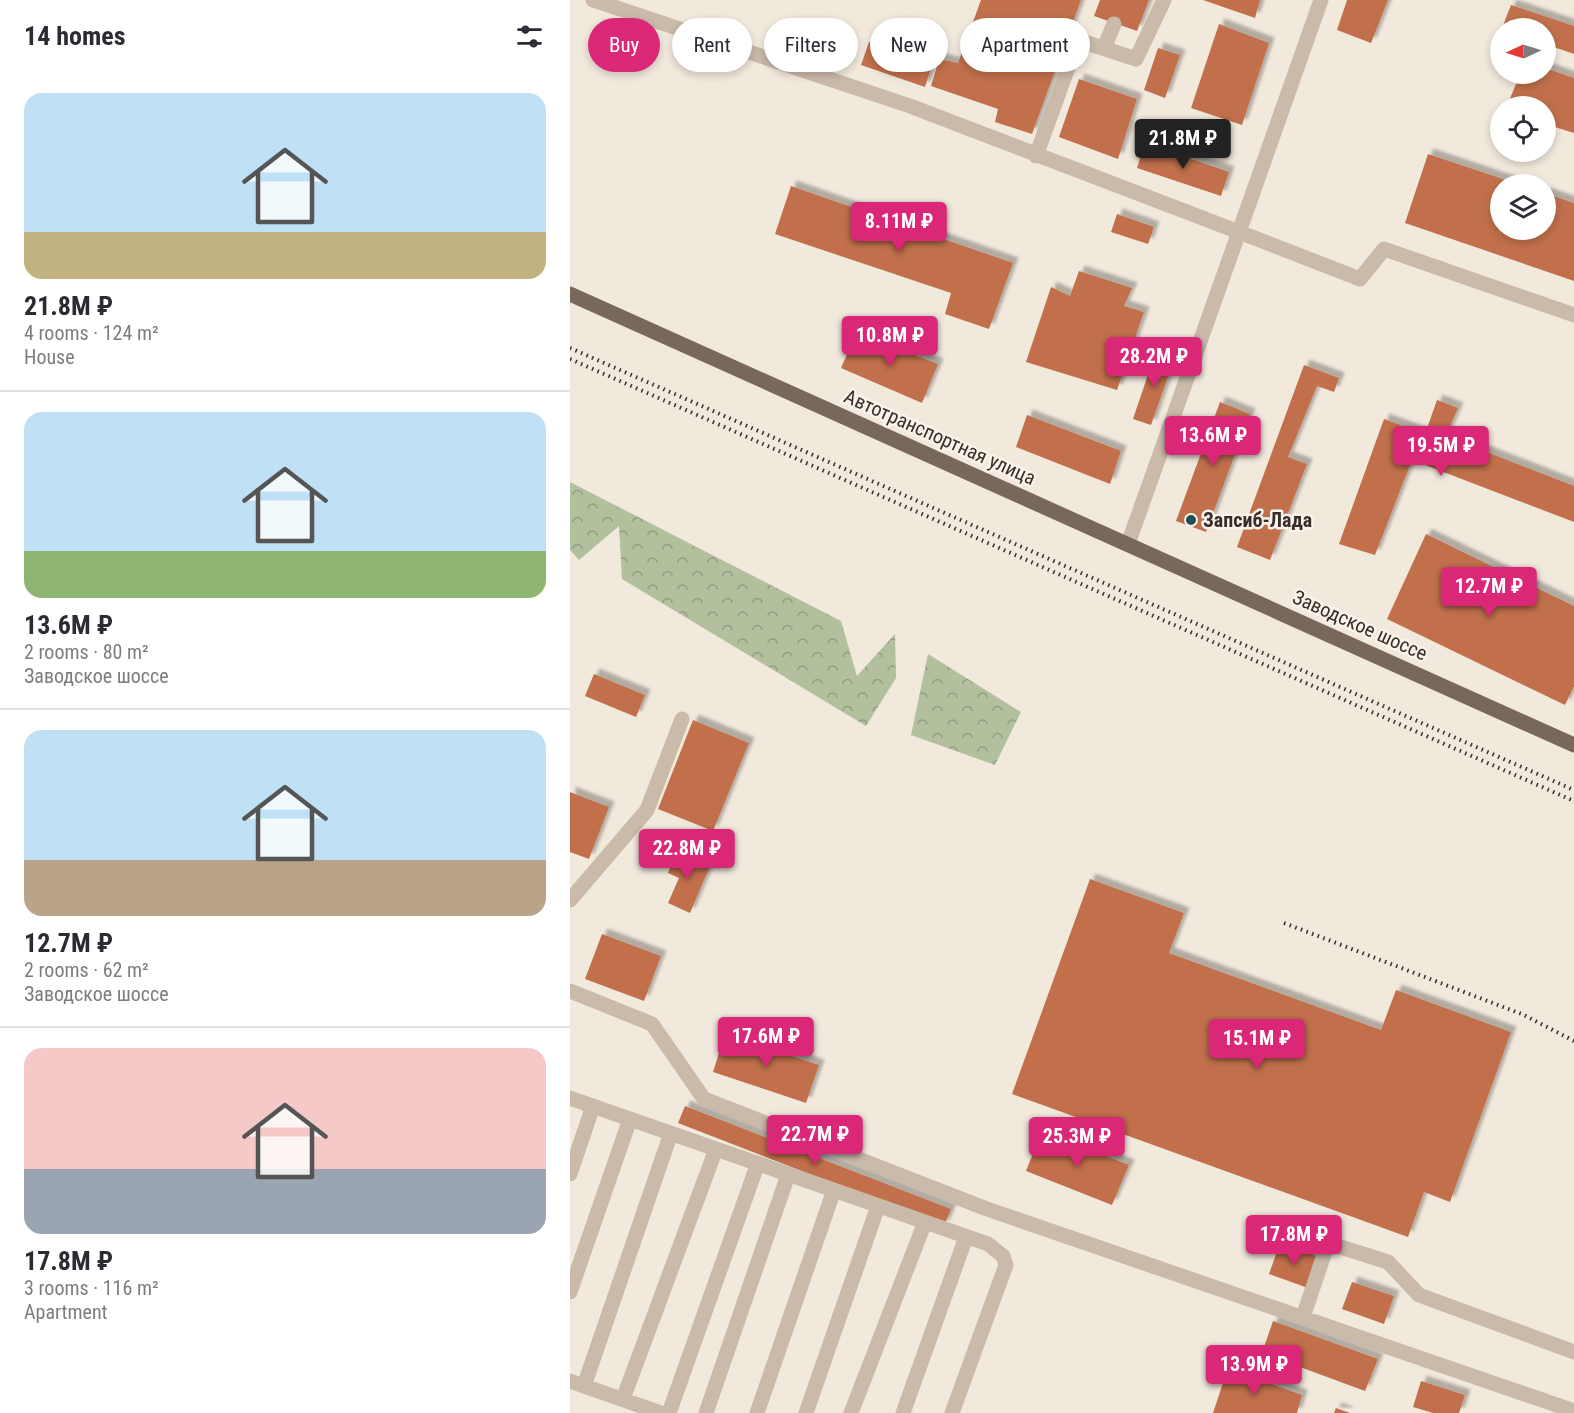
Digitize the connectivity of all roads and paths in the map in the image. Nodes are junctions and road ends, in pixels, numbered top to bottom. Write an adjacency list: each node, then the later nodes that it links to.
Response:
1 (593, 0): 6 (lane)
2 (1164, 0): 5 (lane)
3 (1321, 0): 7 (lane)
4 (1114, 24): 5 (lane)
5 (1104, 48): 6 (lane)
6 (1036, 156): 7 (lane)
7 (1239, 232): 9 (lane); 10 (lane)
8 (570, 294): 10 (main road, Автотранспортная улица)
9 (1574, 315)
10 (1128, 544): 12 (main road, Заводское шоссе)
11 (682, 719): 13 (lane)
12 (1574, 745)
13 (570, 900)
14 (570, 991): 28 (lane)
15 (570, 1098): 16 (lane)
16 (593, 1106): 17 (lane); 21 (lane)
17 (630, 1119): 18 (lane); 27 (lane)
18 (671, 1133): 19 (lane); 30 (lane)
19 (716, 1149): 20 (lane); 31 (lane)
20 (758, 1163): 23 (lane); 34 (lane)
21 (570, 1174)
22 (787, 1178): 35 (lane)
23 (834, 1190): 24 (lane); 36 (lane)
24 (878, 1206): 25 (lane); 37 (lane)
25 (925, 1222): 26 (lane); 38 (lane)
26 (966, 1236): 39 (lane); 40 (lane)
27 (570, 1292)
28 (1303, 1317): 29 (lane); 32 (lane)
29 (1574, 1352)
30 (577, 1383): 31 (lane)
31 (623, 1400): 33 (lane)
32 (1574, 1411)
33 (661, 1413)
34 (669, 1413)
35 (706, 1413)
36 (757, 1413)
37 (806, 1413)
38 (851, 1413)
39 (903, 1413)
40 (952, 1413)

